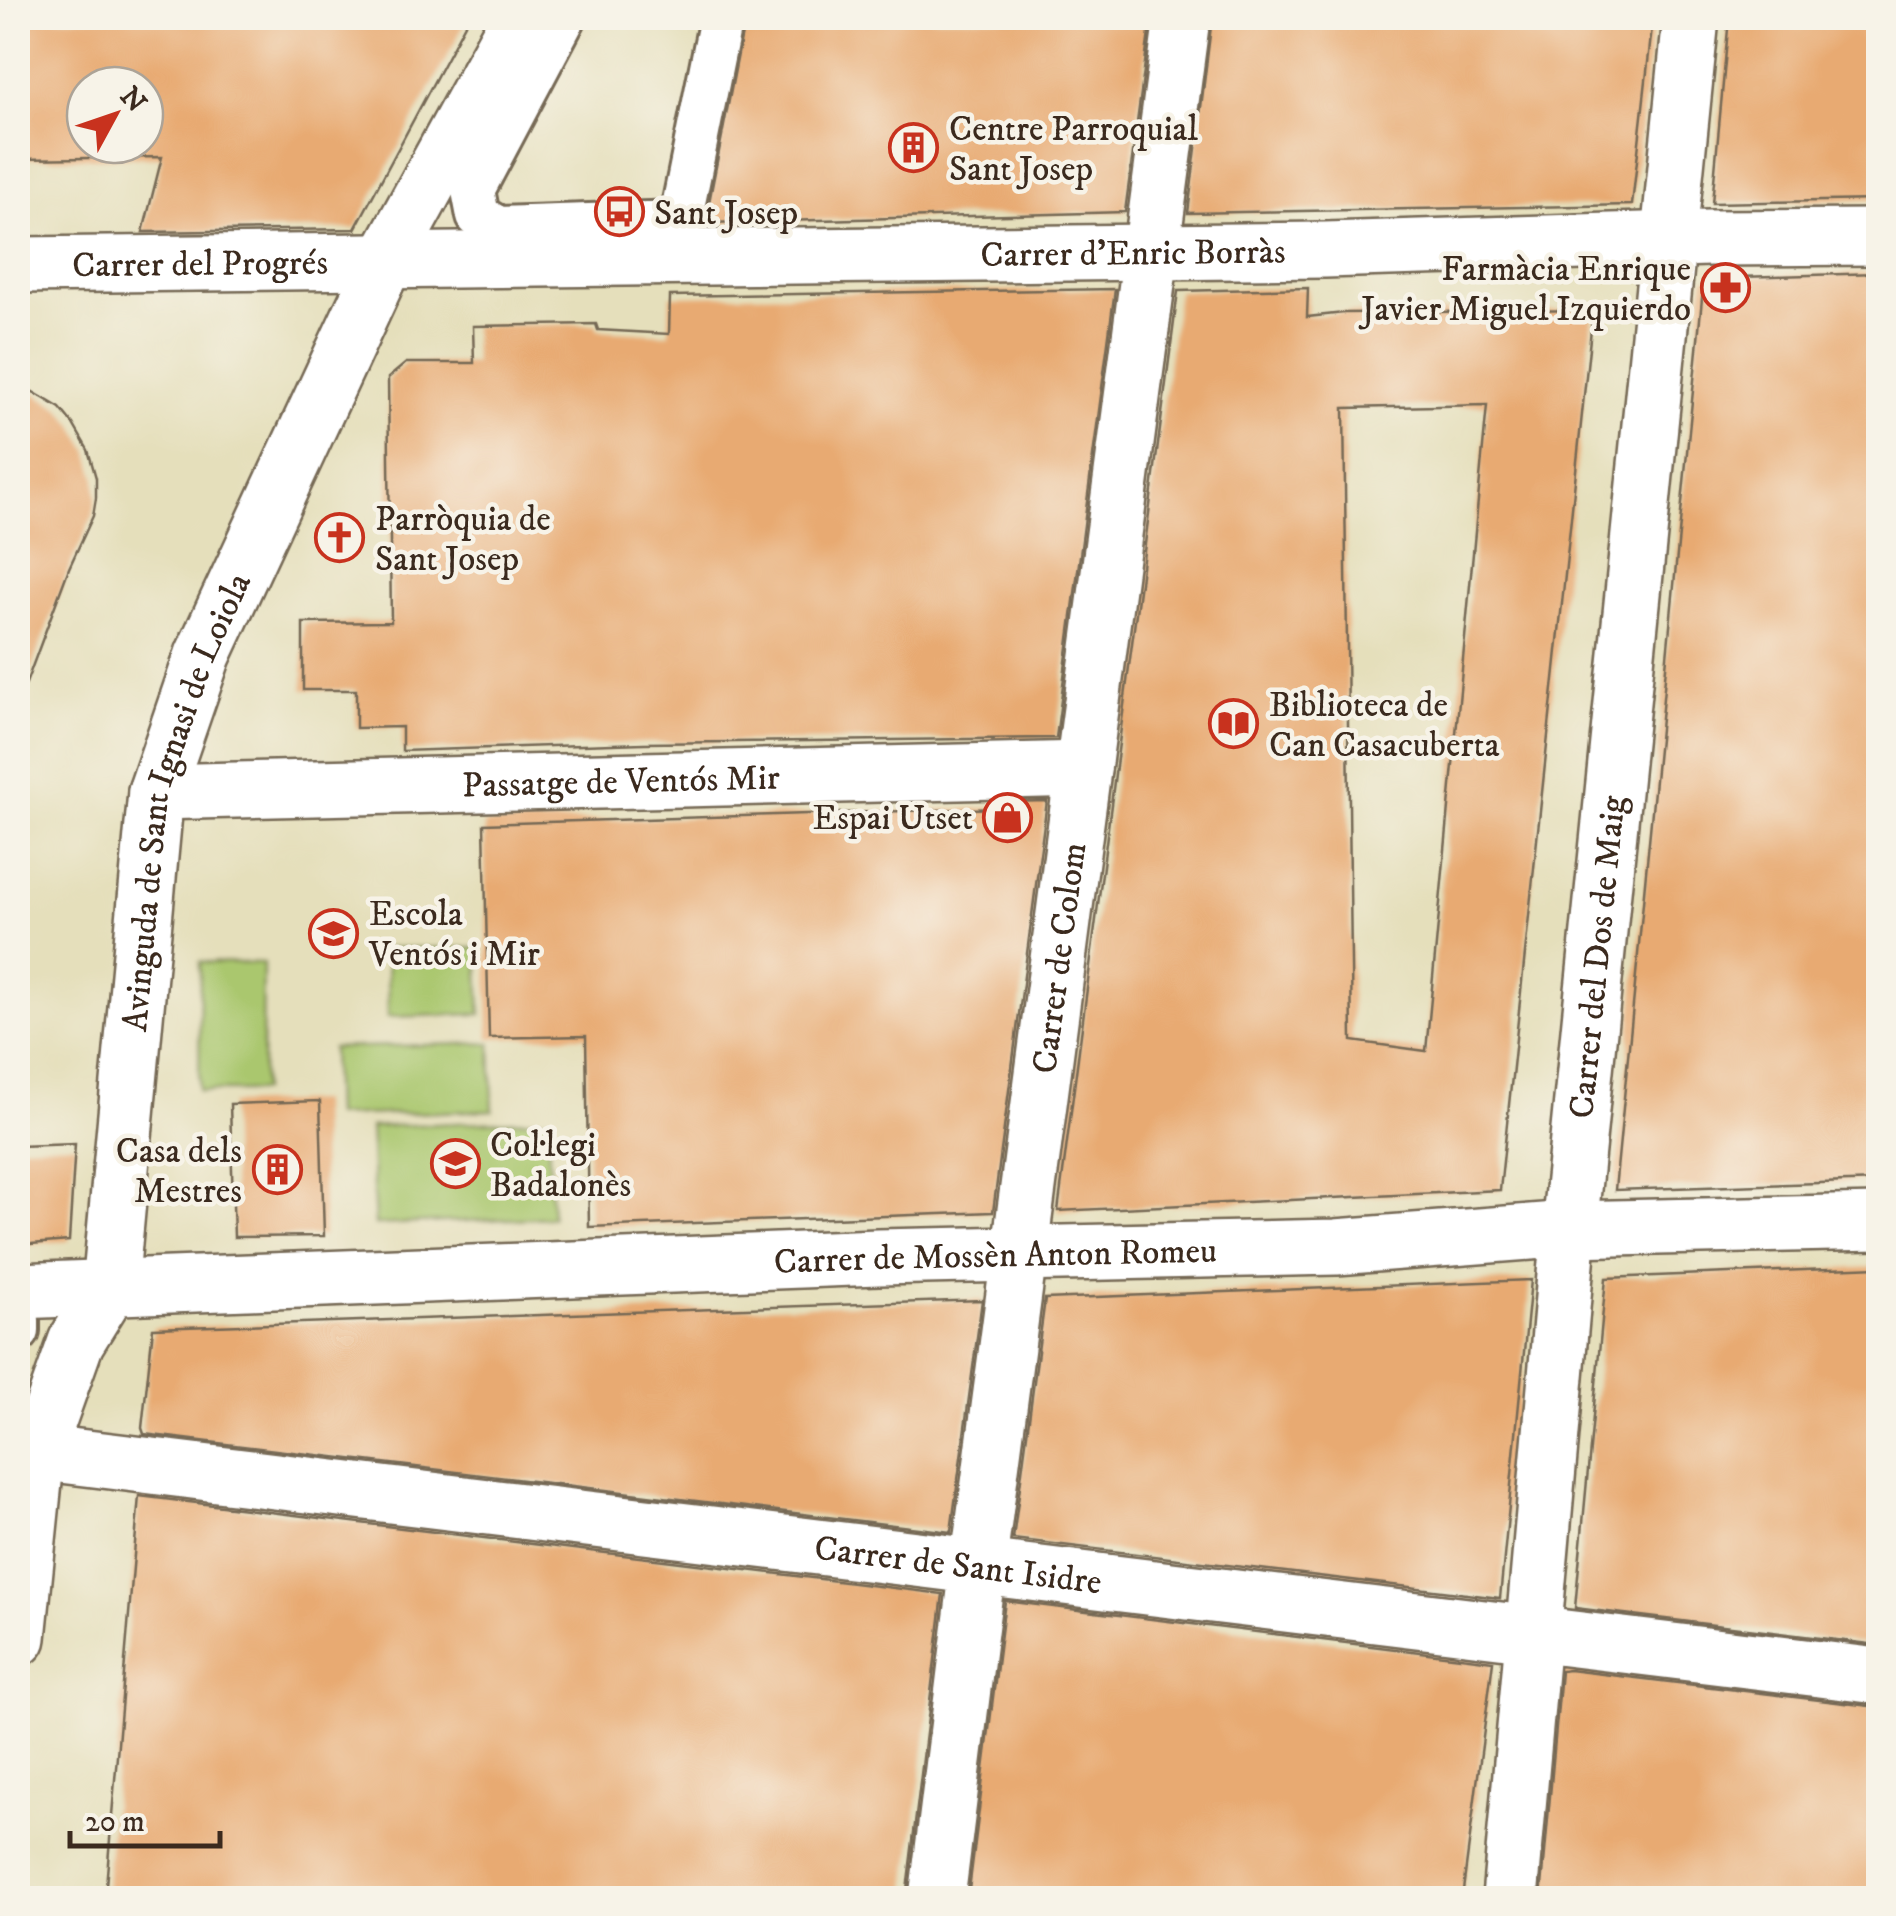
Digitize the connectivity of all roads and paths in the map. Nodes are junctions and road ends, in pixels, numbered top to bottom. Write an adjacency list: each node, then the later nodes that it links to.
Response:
1 (520, 18): 9 (street, Avinguda de Sant Ignasi de Loiola)
2 (564, 18): 3 (street)
3 (722, 18)
4 (1182, 18): 8 (street, Carrer de Colom)
5 (1691, 18): 7 (street, Carrer del Dos de Maig)
6 (1878, 236): 7 (street, Carrer d'Enric Borràs)
7 (1669, 239): 8 (street, Carrer d'Enric Borràs); 14 (street, Carrer del Dos de Maig)
8 (1150, 250): 9 (street, Carrer d'Enric Borràs); 11 (street, Carrer de Colom)
9 (386, 260): 10 (street, Carrer del Progrés); 12 (street, Avinguda de Sant Ignasi de Loiola)
10 (18, 266)
11 (1084, 769): 12 (street, Passatge de Ventós Mir); 15 (street, Carrer de Colom)
12 (156, 792): 16 (street, Avinguda de Sant Ignasi de Loiola)
13 (1878, 1222): 14 (street, Carrer de Mossèn Anton Romeu)
14 (1569, 1229): 15 (street, Carrer de Mossèn Anton Romeu); 22 (street, Carrer del Dos de Maig)
15 (1020, 1252): 16 (street, Carrer de Mossèn Anton Romeu); 21 (street, Carrer de Colom)
16 (110, 1287): 17 (street, Carrer de Mossèn Anton Romeu); 20 (street, Avinguda de Sant Ignasi de Loiola)
17 (18, 1292)
18 (18, 1320): 19 (street)
19 (18, 1331)
20 (37, 1452): 21 (street, Carrer de Sant Isidre); 23 (street, Avinguda de Sant Ignasi de Loiola)
21 (978, 1566): 22 (street, Carrer de Sant Isidre); 25 (street, Carrer de Colom)
22 (1534, 1632): 24 (street, Carrer de Sant Isidre); 26 (street, Carrer del Dos de Maig)
23 (18, 1638)
24 (1878, 1676)
25 (937, 1898)
26 (1510, 1898)

